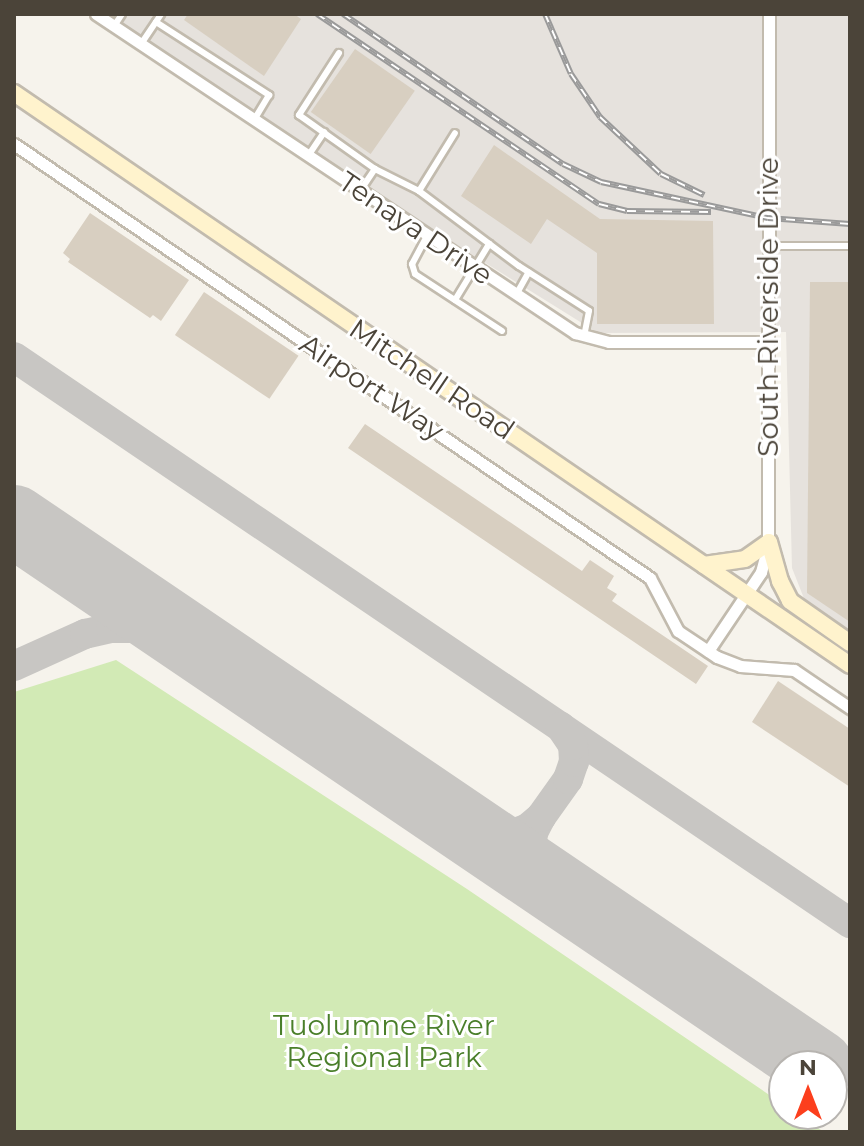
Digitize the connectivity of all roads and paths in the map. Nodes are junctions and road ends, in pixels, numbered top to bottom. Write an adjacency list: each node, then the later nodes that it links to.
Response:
1 (96, 14): 6 (street, Tenaya Drive)
2 (122, 14): 6 (lane)
3 (161, 14): 5 (lane)
4 (769, 14): 20 (street, South Riverside Drive)
5 (156, 22): 7 (lane); 10 (lane)
6 (114, 26): 7 (street, Tenaya Drive)
7 (141, 44): 10 (street, Tenaya Drive)
8 (339, 53): 11 (lane)
9 (14, 93): 30 (main road, Mitchell Road)
10 (254, 120): 14 (street, Tenaya Drive)
11 (324, 132): 14 (lane); 15 (lane)
12 (455, 133): 17 (lane)
13 (14, 144): 33 (street, Airport Way)
14 (308, 156): 16 (street, Tenaya Drive)
15 (375, 169): 16 (lane); 17 (lane)
16 (360, 191): 18 (street, Tenaya Drive)
17 (419, 191): 19 (lane)
18 (427, 236): 22 (street, Tenaya Drive); 25 (lane)
19 (489, 244): 22 (lane); 23 (lane)
20 (768, 246): 21 (lane); 28 (street, South Riverside Drive)
21 (850, 246)
22 (476, 268): 24 (street, Tenaya Drive); 25 (lane)
23 (529, 272): 24 (lane); 27 (lane)
24 (516, 295): 27 (street, Tenaya Drive)
25 (455, 300): 26 (lane)
26 (502, 331)
27 (584, 336): 28 (street, Tenaya Drive)
28 (768, 342): 29 (street, South Riverside Drive)
29 (769, 542): 30 (main road); 31 (street, South Riverside Drive); 32 (main road)
30 (704, 565): 31 (main road, Mitchell Road)
31 (746, 595): 33 (street); 34 (main road, Mitchell Road)
32 (850, 643)
33 (708, 651): 35 (street, Airport Way)
34 (850, 665)
35 (850, 708)

